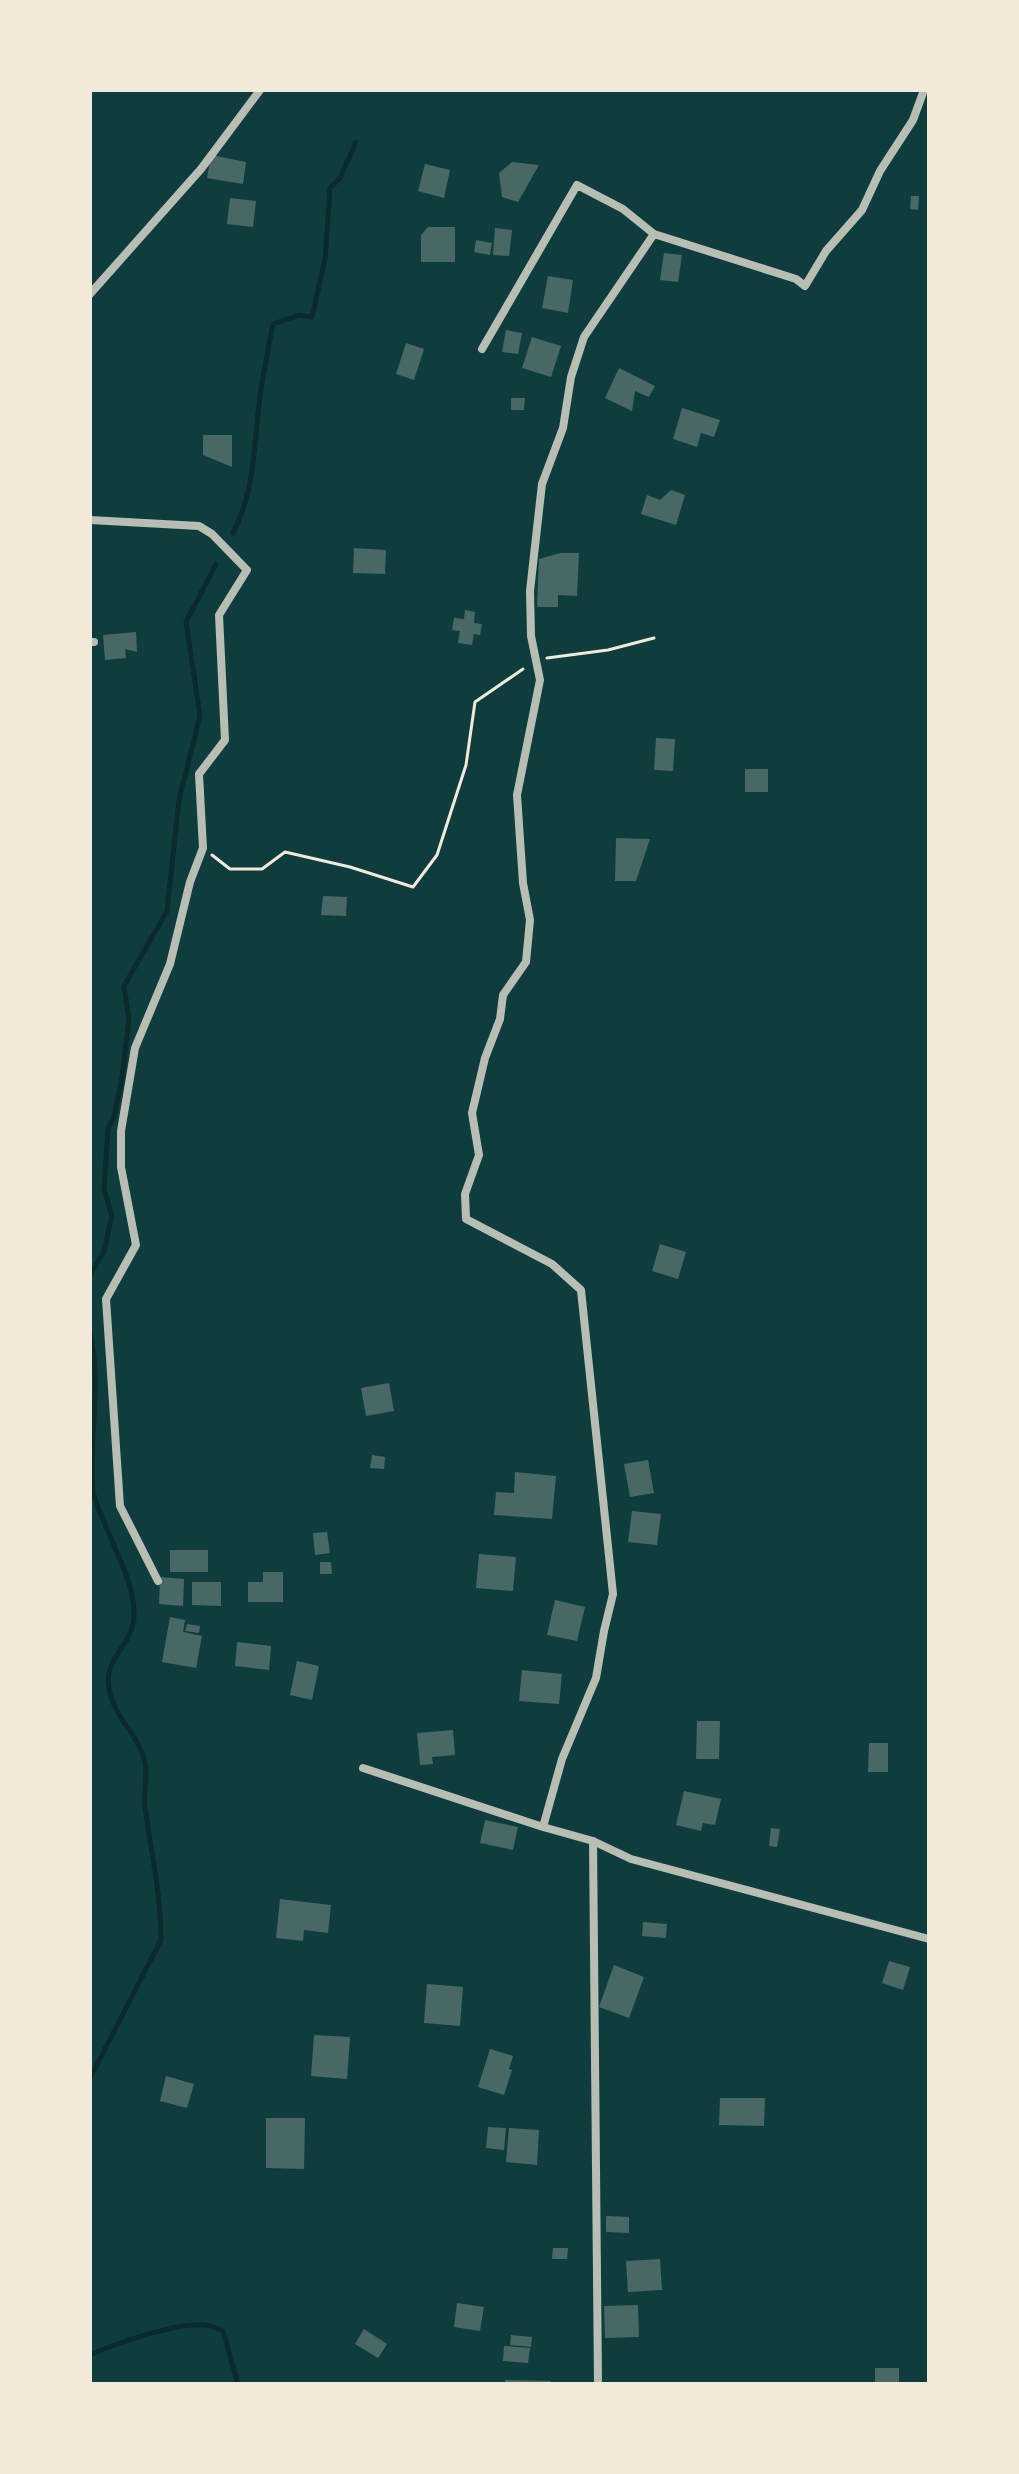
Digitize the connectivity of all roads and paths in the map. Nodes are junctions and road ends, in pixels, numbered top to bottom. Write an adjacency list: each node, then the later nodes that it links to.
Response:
1 (260, 90): 4 (street)
2 (924, 90): 3 (street)
3 (654, 234): 5 (street); 8 (street)
4 (90, 294)
5 (482, 349)
6 (90, 520): 9 (street)
7 (654, 638): 8 (path)
8 (536, 660): 9 (path); 12 (street)
9 (203, 848): 10 (street)
10 (158, 1581)
11 (363, 1768): 12 (street)
12 (543, 1827): 13 (street)
13 (593, 1841): 14 (street); 15 (street)
14 (929, 1939)
15 (598, 2384)

